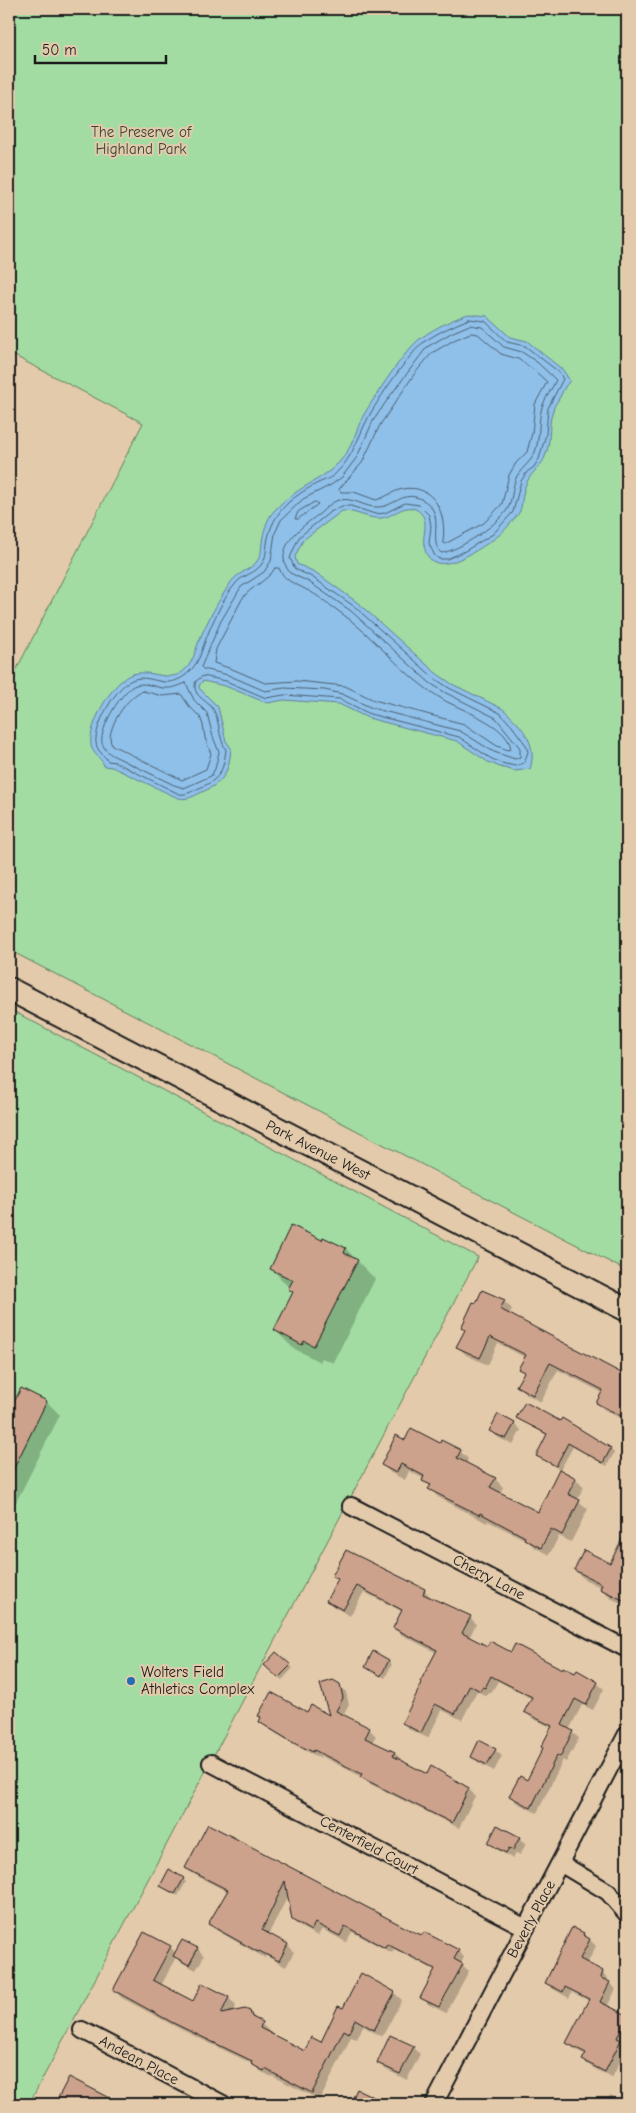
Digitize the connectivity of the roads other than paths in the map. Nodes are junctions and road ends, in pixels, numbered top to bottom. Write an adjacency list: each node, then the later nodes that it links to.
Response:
1 (9, 989): 2 (street, Park Avenue West)
2 (627, 1310)
3 (351, 1506): 4 (street, Cherry Lane)
4 (627, 1649)
5 (627, 1734): 7 (street, Beverly Place)
6 (211, 1763): 9 (street, Centerfield Court)
7 (560, 1863): 8 (street); 9 (street, Beverly Place)
8 (627, 1914)
9 (526, 1928): 12 (street, Beverly Place)
10 (82, 2030): 11 (street, Andean Place)
11 (223, 2104)
12 (434, 2104)

